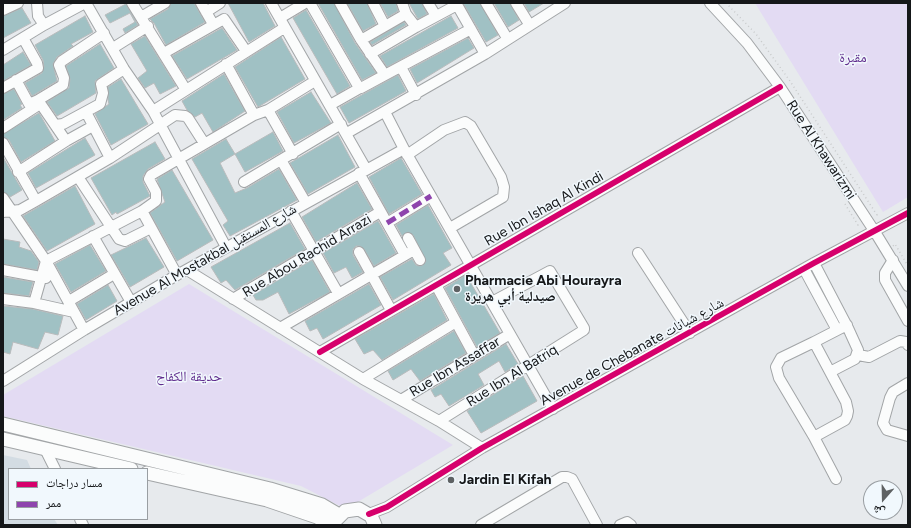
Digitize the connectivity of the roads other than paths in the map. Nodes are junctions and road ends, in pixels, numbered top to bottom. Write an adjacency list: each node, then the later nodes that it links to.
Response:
1 (18, 3): 20 (street)
2 (38, 3): 27 (street)
3 (86, 3): 27 (street); 33 (street)
4 (132, 3): 23 (street)
5 (165, 3): 23 (street)
6 (220, 3): 19 (street)
7 (271, 3): 24 (street)
8 (305, 3): 24 (street)
9 (310, 3): 51 (street)
10 (340, 3): 36 (street)
11 (373, 3): 29 (street)
12 (402, 3): 21 (street)
13 (428, 3): 22 (street)
14 (486, 3): 35 (street)
15 (516, 3): 26 (street)
16 (565, 3): 26 (street)
17 (710, 3): 49 (street, Rue Al Khawarizmi)
18 (457, 4): 22 (street); 32 (street)
19 (203, 7): 25 (street)
20 (3, 10)
21 (406, 14): 29 (street); 30 (street)
22 (436, 16): 30 (street)
23 (141, 17): 28 (street)
24 (280, 18): 31 (street)
25 (213, 24): 39 (street); 40 (street)
26 (529, 24): 35 (street)
27 (44, 25): 34 (street)
28 (148, 26): 37 (street); 40 (street)
29 (385, 26): 36 (street)
30 (416, 27): 41 (street)
31 (284, 28): 39 (street); 48 (street)
32 (471, 29): 42 (street); 44 (street)
33 (104, 33): 37 (street); 54 (street)
34 (23, 38): 38 (street); 47 (street)
35 (507, 38): 42 (street)
36 (361, 40): 41 (street)
37 (113, 48): 45 (street)
38 (3, 50)
39 (246, 51): 43 (street)
40 (164, 53): 52 (street)
41 (370, 54): 46 (street)
42 (485, 54): 53 (street)
43 (226, 64): 52 (street); 60 (street)
44 (401, 67): 46 (street); 53 (street)
45 (124, 69): 57 (street); 58 (street)
46 (385, 75): 51 (street)
47 (16, 80): 50 (street); 54 (street)
48 (315, 81): 55 (street); 56 (street)
49 (780, 87): 92 (street, Rue Al Khawarizmi); 105 (street, Rue Ibn Ishaq Al Kindi)
50 (3, 88)
51 (360, 88): 55 (street)
52 (186, 90): 57 (street)
53 (416, 94): 59 (street)
54 (39, 102): 62 (street); 65 (street)
55 (330, 105): 61 (street)
56 (268, 110): 60 (street); 71 (street)
57 (153, 111): 63 (street)
58 (86, 112): 62 (street); 64 (street)
59 (385, 112): 66 (street); 70 (street)
60 (254, 115): 68 (street)
61 (341, 124): 66 (street); 71 (street)
62 (55, 125): 67 (street)
63 (161, 125): 68 (street); 72 (street); 73 (street)
64 (93, 126): 67 (street); 72 (street)
65 (3, 128)
66 (347, 133): 75 (street)
67 (66, 141): 76 (street)
68 (204, 144): 73 (street)
69 (5, 149): 76 (street)
70 (405, 152): 75 (street, Avenue Al Mostakbal شارع المستقبل); 79 (street); 91 (street, Avenue Al Mostakbal شارع المستقبل)
71 (293, 154): 74 (street)
72 (110, 158): 77 (street)
73 (179, 158): 83 (street); 95 (street)
74 (281, 160): 78 (street); 82 (street)
75 (363, 171): 82 (street, Avenue Al Mostakbal شارع المستقبل); 86 (street)
76 (18, 172): 81 (street)
77 (78, 177): 81 (street); 89 (street)
78 (244, 182)
79 (431, 196): 88 (street); 91 (street)
80 (3, 198): 85 (street)
81 (36, 201): 85 (street)
82 (306, 203): 84 (street, Avenue Al Mostakbal شارع المستقبل)
83 (142, 211): 89 (street); 90 (street)
84 (291, 211): 95 (street, Avenue Al Mostakbal شارع المستقبل); 97 (street)
85 (8, 212): 103 (street)
86 (380, 212): 88 (street); 97 (street, Rue Abou Rachid Arrazi)
87 (908, 213): 92 (street, Avenue de Chebanate شارع شبانات)
88 (386, 223): 100 (street)
89 (111, 227): 90 (street); 93 (street)
90 (151, 228): 111 (street)
91 (450, 228): 105 (street)
92 (876, 232): 102 (street, Rue Al Khawarizmi); 104 (street, Avenue de Chebanate شارع شبانات)
93 (92, 236): 103 (street); 109 (street)
94 (408, 238): 96 (street)
95 (226, 247): 108 (street, Avenue Al Mostakbal شارع المستقبل)
96 (414, 250): 100 (street); 101 (street)
97 (314, 251): 116 (street); 118 (street, Rue Abou Rachid Arrazi)
98 (359, 252): 110 (street)
99 (638, 253): 131 (street)
100 (405, 255): 110 (street)
101 (420, 260)
102 (893, 260): 115 (street, Rue Al Khawarizmi); 125 (street)
103 (46, 261): 112 (street); 113 (street)
104 (814, 263): 106 (street, Avenue de Chebanate شارع شبانات); 127 (street)
105 (470, 265): 114 (street, Rue Ibn Ishaq Al Kindi); 121 (street)
106 (804, 269): 130 (street); 131 (street, Avenue de Chebanate شارع شبانات)
107 (3, 270): 112 (street)
108 (187, 270): 111 (street, Avenue Al Mostakbal شارع المستقبل); 118 (street)
109 (114, 274): 119 (street); 120 (street)
110 (371, 274): 116 (street); 123 (street)
111 (177, 275): 120 (street, Avenue Al Mostakbal شارع المستقبل)
112 (41, 278): 113 (street); 122 (street)
113 (56, 280): 119 (street)
114 (436, 285): 123 (street, Rue Ibn Ishaq Al Kindi); 126 (street)
115 (908, 286)
116 (338, 293): 128 (street)
117 (3, 299): 122 (street)
118 (233, 299): 128 (street)
119 (69, 301): 124 (street)
120 (131, 302): 129 (street, Avenue Al Mostakbal شارع المستقبل)
121 (492, 302): 132 (street); 138 (street, Rue Ibn Al Batriq)
122 (34, 303): 124 (street)
123 (391, 310): 135 (street, Rue Ibn Ishaq Al Kindi)
124 (74, 312): 129 (street)
125 (908, 321)
126 (456, 322): 136 (street); 140 (street)
127 (847, 325): 130 (street); 137 (street)
128 (280, 328): 135 (street)
129 (84, 330): 141 (street, Avenue Al Mostakbal شارع المستقبل)
130 (837, 330): 133 (street)
131 (690, 333): 144 (street, Avenue de Chebanate شارع شبانات)
132 (510, 334): 136 (street, Rue Ibn Assaffar); 138 (street)
133 (814, 342): 139 (street); 148 (street)
134 (908, 345): 137 (street)
135 (320, 352): 140 (street)
136 (474, 355): 143 (street, Rue Ibn Assaffar)
137 (858, 355): 139 (street)
138 (528, 366): 144 (street); 145 (street, Rue Ibn Al Batriq)
139 (830, 372): 148 (street)
140 (363, 379): 143 (street)
141 (3, 381)
142 (908, 383): 147 (street)
143 (401, 400): 145 (street)
144 (553, 409): 150 (street, Avenue de Chebanate شارع شبانات)
145 (439, 421): 150 (street)
146 (3, 424): 157 (main road)
147 (908, 436)
148 (814, 437): 155 (street)
149 (3, 439): 151 (main road)
150 (482, 448): 156 (street, Avenue de Chebanate شارع شبانات)
151 (45, 450): 152 (street); 153 (main road)
152 (54, 468)
153 (126, 468)
154 (148, 473): 157 (main road)
155 (836, 479)
156 (373, 520): 157 (main road)
157 (334, 522)
158 (481, 525): 159 (street)
159 (597, 525)
160 (620, 525): 161 (street)
161 (631, 525)

